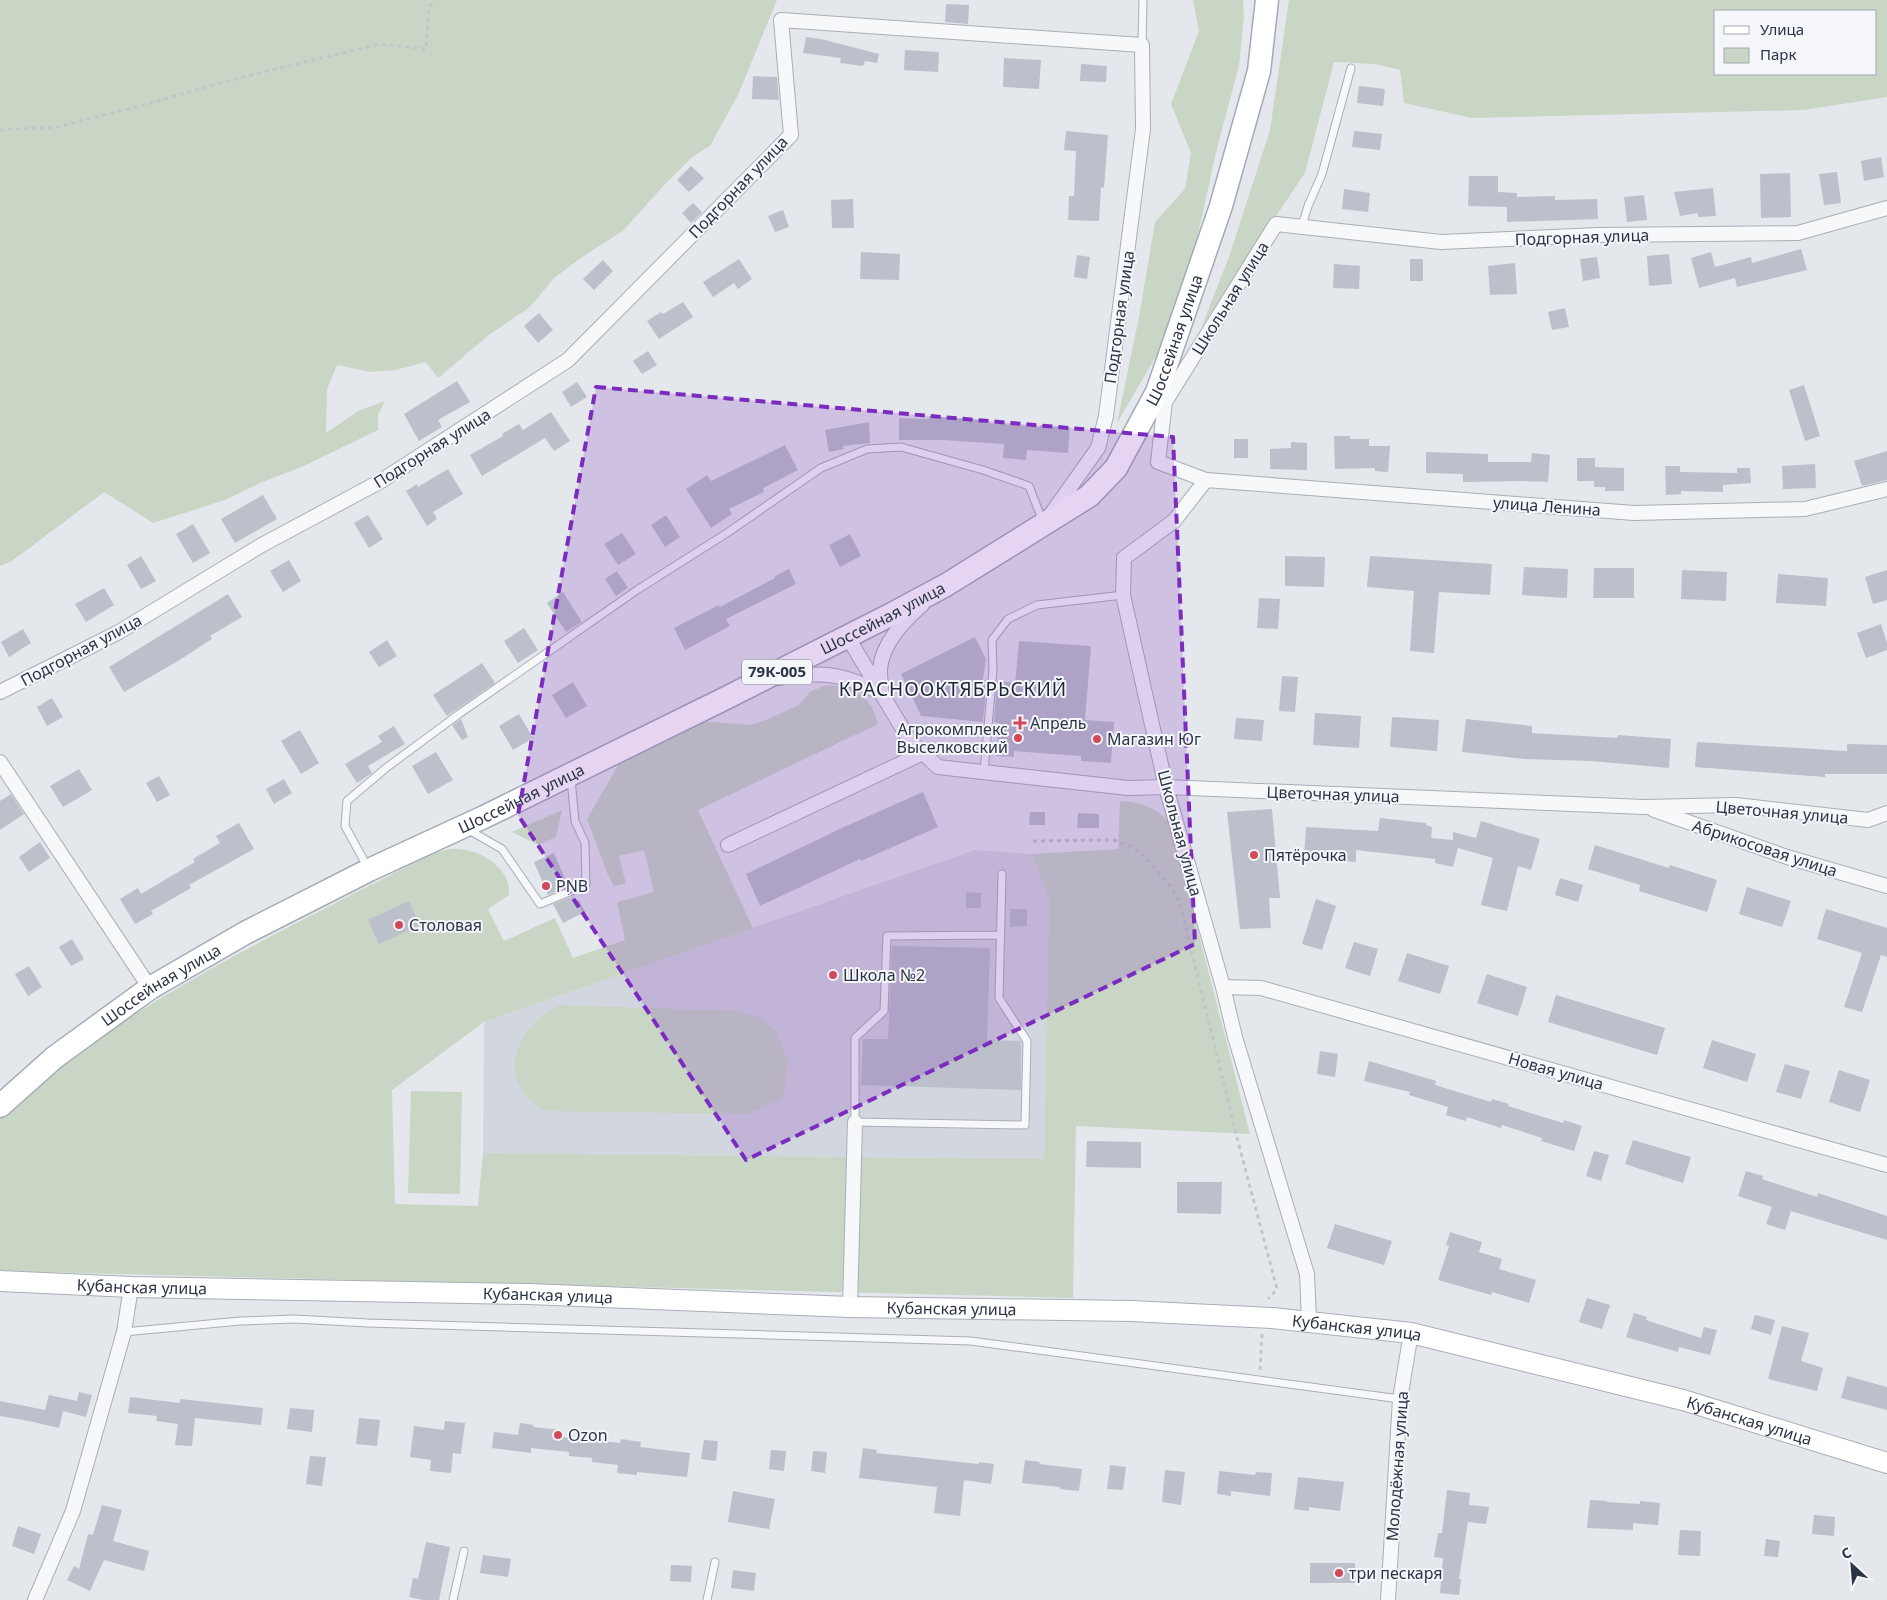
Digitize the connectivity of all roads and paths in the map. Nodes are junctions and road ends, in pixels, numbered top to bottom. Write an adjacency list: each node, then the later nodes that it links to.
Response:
1 (435, 0): 6 (path)
2 (1143, 0): 4 (lane)
3 (1267, 0): 12 (main road, Шоссейная улица / 79К-005)
4 (1142, 45): 12 (street, Подгорная улица); 17 (street, Подгорная улица)
5 (1351, 68): 9 (lane)
6 (0, 130)
7 (1887, 208): 9 (street, Подгорная улица)
8 (1276, 224): 9 (street, Подгорная улица); 10 (street, Школьная улица)
9 (1302, 226)
10 (1206, 480): 11 (street, улица Ленина); 14 (street, Школьная улица)
11 (1887, 489)
12 (1044, 524): 13 (main road, Шоссейная улица / 79К-005); 29 (lane)
13 (946, 585): 15 (main road, Шоссейная улица / 79К-005); 18 (street)
14 (1123, 595): 21 (lane); 23 (street, Школьная улица)
15 (848, 636): 16 (main road, Шоссейная улица / 79К-005); 18 (street, Цветочная улица)
16 (759, 681): 18 (street); 22 (main road, Шоссейная улица / 79К-005)
17 (0, 692)
18 (881, 693): 19 (street, Цветочная улица)
19 (923, 753): 21 (street, Цветочная улица); 28 (street)
20 (0, 762): 34 (street)
21 (984, 772): 23 (street, Цветочная улица)
22 (571, 774): 26 (main road, Шоссейная улица / 79К-005); 26 (lane)
23 (1166, 787): 24 (street, Цветочная улица); 33 (street, Школьная улица)
24 (1644, 807): 25 (street, Цветочная улица); 31 (street, Абрикосовая улица)
25 (1887, 813)
26 (462, 827): 29 (main road, Шоссейная улица / 79К-005)
27 (1033, 841): 41 (path)
28 (728, 845)
29 (369, 870): 34 (main road, Шоссейная улица / 79К-005)
30 (1002, 874): 32 (lane)
31 (1887, 886)
32 (1000, 935): 36 (lane); 36 (lane)
33 (1223, 987): 37 (street, Новая улица); 42 (street, Школьная улица)
34 (150, 988): 35 (main road, Шоссейная улица / 79К-005)
35 (0, 1106)
36 (855, 1122): 40 (street)
37 (1887, 1165)
38 (0, 1281): 39 (main road, Кубанская улица)
39 (131, 1287): 40 (main road, Кубанская улица); 43 (street)
40 (850, 1307): 41 (main road, Кубанская улица)
41 (1263, 1318): 42 (main road, Кубанская улица); 45 (path)
42 (1309, 1322): 44 (main road, Кубанская улица)
43 (124, 1332): 45 (lane); 50 (street)
44 (1411, 1333): 46 (street, Молодёжная улица); 47 (main road, Кубанская улица)
45 (1259, 1380): 46 (lane)
46 (1400, 1399): 53 (street, Молодёжная улица)
47 (1887, 1463)
48 (464, 1551): 51 (lane)
49 (715, 1562): 52 (lane)
50 (35, 1600)
51 (453, 1600)
52 (707, 1600)
53 (1388, 1600)

